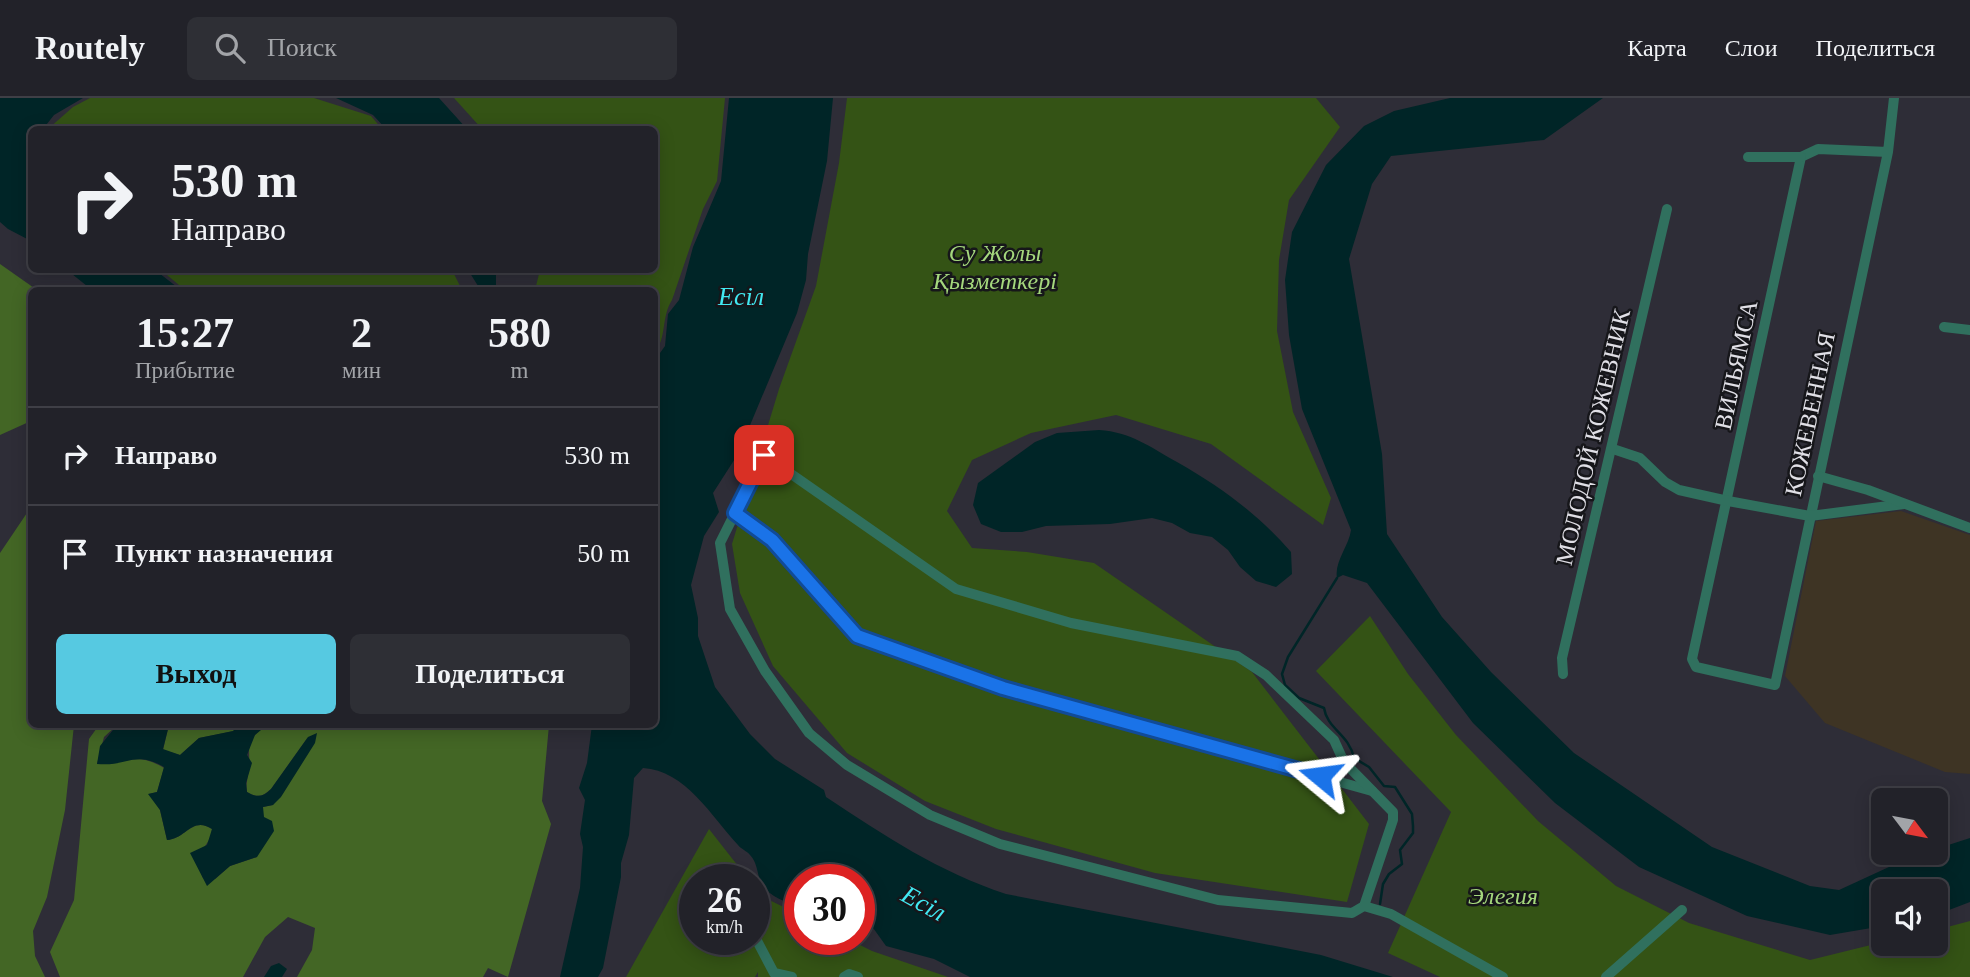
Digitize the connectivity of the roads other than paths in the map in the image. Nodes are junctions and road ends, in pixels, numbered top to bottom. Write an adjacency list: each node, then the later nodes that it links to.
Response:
1 (1894, 98): 2 (street, КОЖЕВЕННАЯ)
2 (1888, 152): 4 (street); 9 (street, КОЖЕВЕННАЯ)
3 (1748, 157): 4 (street)
4 (1801, 157): 10 (street, ВИЛЬЯМСА)
5 (1667, 209): 8 (street, МОЛОДОЙ КОЖЕВНИК)
6 (1944, 327): 7 (street)
7 (1970, 330)
8 (1613, 449): 10 (street); 15 (street, МОЛОДОЙ КОЖЕВНИК)
9 (1818, 476): 11 (street); 13 (street, КОЖЕВЕННАЯ)
10 (1728, 501): 13 (street); 16 (street, ВИЛЬЯМСА)
11 (1904, 504): 13 (street); 14 (street)
12 (735, 513): 17 (street); 17 (street); 18 (street)
13 (1810, 516): 16 (street, КОЖЕВЕННАЯ)
14 (1970, 528)
15 (1563, 674)
16 (1775, 685)
17 (1373, 791): 18 (street)
18 (1364, 906): 22 (street)
19 (1682, 910): 23 (street)
20 (765, 955): 21 (street)
21 (792, 977)
22 (1503, 977)
23 (1606, 977)

